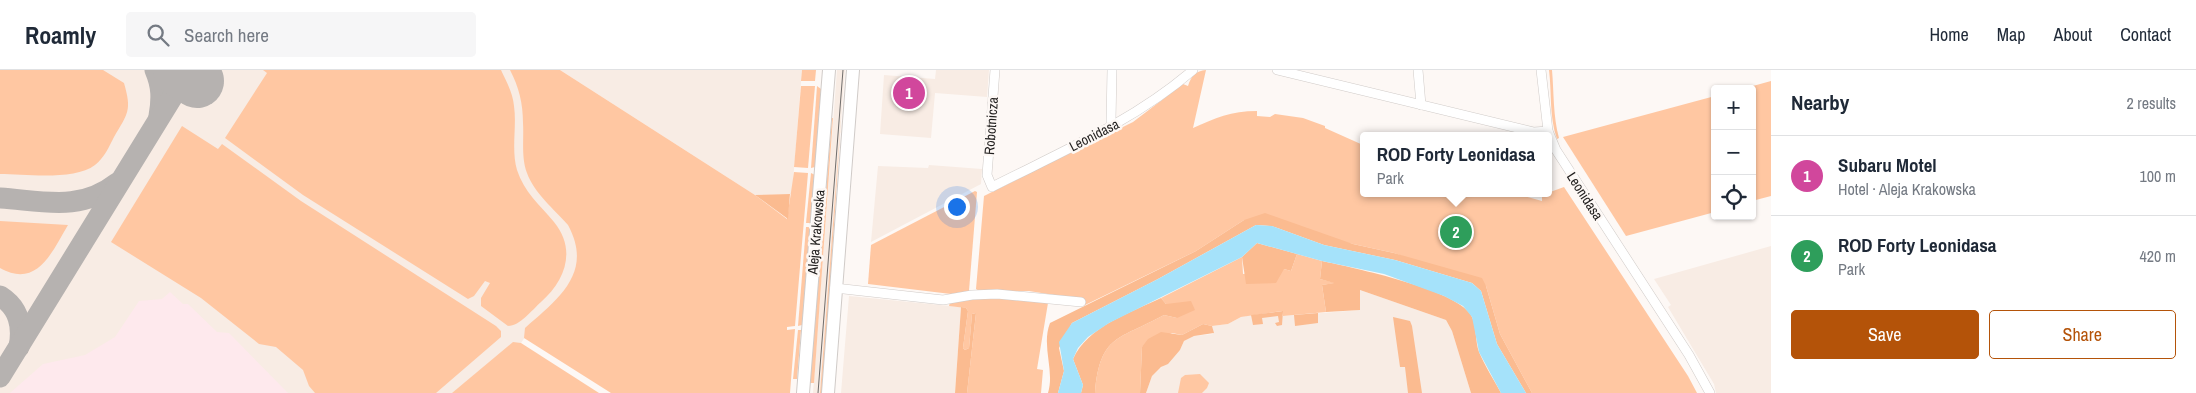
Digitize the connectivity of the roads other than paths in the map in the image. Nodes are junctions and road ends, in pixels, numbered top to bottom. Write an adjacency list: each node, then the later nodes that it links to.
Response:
1 (829, 70): 19 (main road, Aleja Krakowska)
2 (853, 70): 17 (main road, Aleja Krakowska)
3 (995, 70): 16 (street, Robotnicza)
4 (1112, 70): 11 (street)
5 (1193, 70): 11 (street, Leonidasa)
6 (1277, 70): 9 (street)
7 (1418, 70): 10 (street)
8 (1541, 70): 12 (street)
9 (1305, 73): 10 (street)
10 (1421, 105): 13 (street)
11 (1112, 126): 16 (street, Leonidasa)
12 (1548, 131): 14 (street)
13 (1532, 132)
14 (1542, 132)
15 (1552, 139): 21 (street, Leonidasa)
16 (989, 182)
17 (835, 288): 18 (street); 20 (main road, Aleja Krakowska)
18 (1081, 302)
19 (803, 393)
20 (828, 393)
21 (1710, 393)

